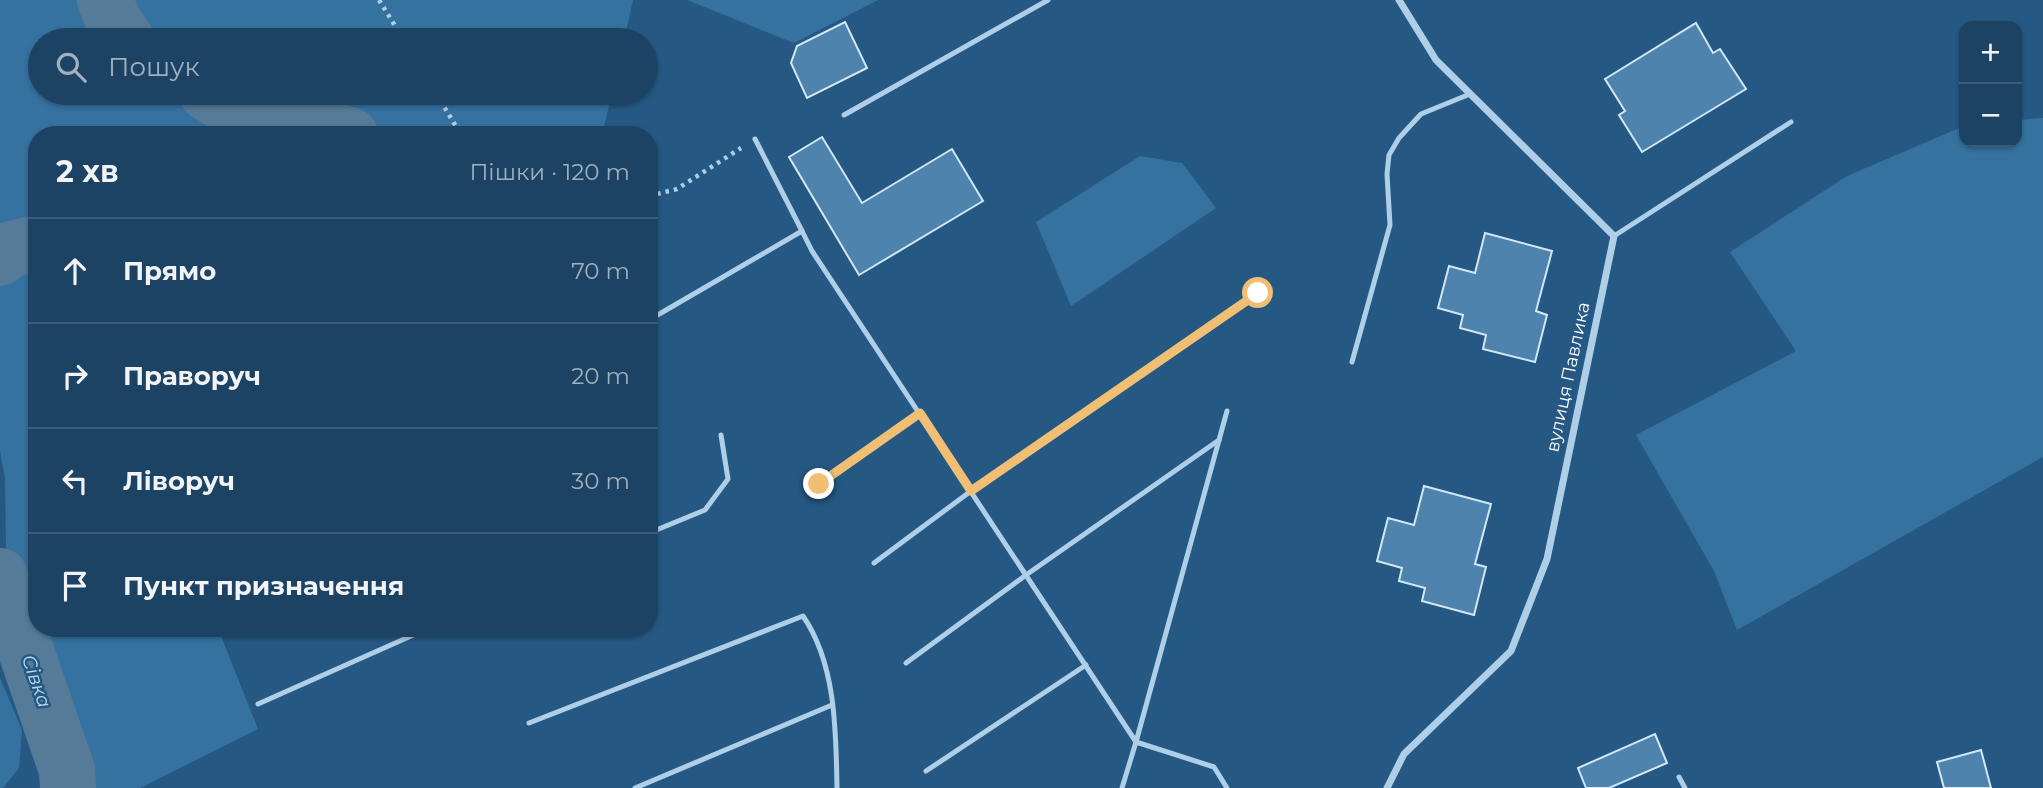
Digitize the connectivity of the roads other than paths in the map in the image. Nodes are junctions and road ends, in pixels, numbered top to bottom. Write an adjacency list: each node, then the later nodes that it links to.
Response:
1 (1048, 0): 4 (lane)
2 (1399, 0): 3 (street)
3 (1470, 94): 8 (street); 11 (lane)
4 (844, 115)
5 (1791, 122): 8 (lane)
6 (755, 139): 7 (lane)
7 (802, 231): 10 (lane); 13 (lane)
8 (1614, 236): 34 (street, вулиця Павлика)
9 (1258, 293): 17 (lane)
10 (658, 315)
11 (1352, 362)
12 (1227, 411): 15 (lane)
13 (920, 413): 16 (lane); 17 (lane)
14 (721, 435): 18 (lane)
15 (1219, 440): 20 (lane); 27 (lane)
16 (819, 484)
17 (971, 491): 19 (lane); 20 (lane)
18 (658, 529)
19 (874, 563)
20 (1026, 575): 22 (lane); 23 (lane)
21 (409, 637): 24 (lane)
22 (906, 663)
23 (1086, 665): 27 (lane); 28 (lane)
24 (258, 704)
25 (832, 705): 26 (lane); 30 (lane); 31 (lane)
26 (529, 723)
27 (1136, 742): 32 (lane); 33 (lane)
28 (926, 771)
29 (1679, 777): 35 (lane)
30 (635, 788)
31 (838, 788)
32 (1122, 788)
33 (1227, 788)
34 (1387, 788)
35 (1685, 788)

